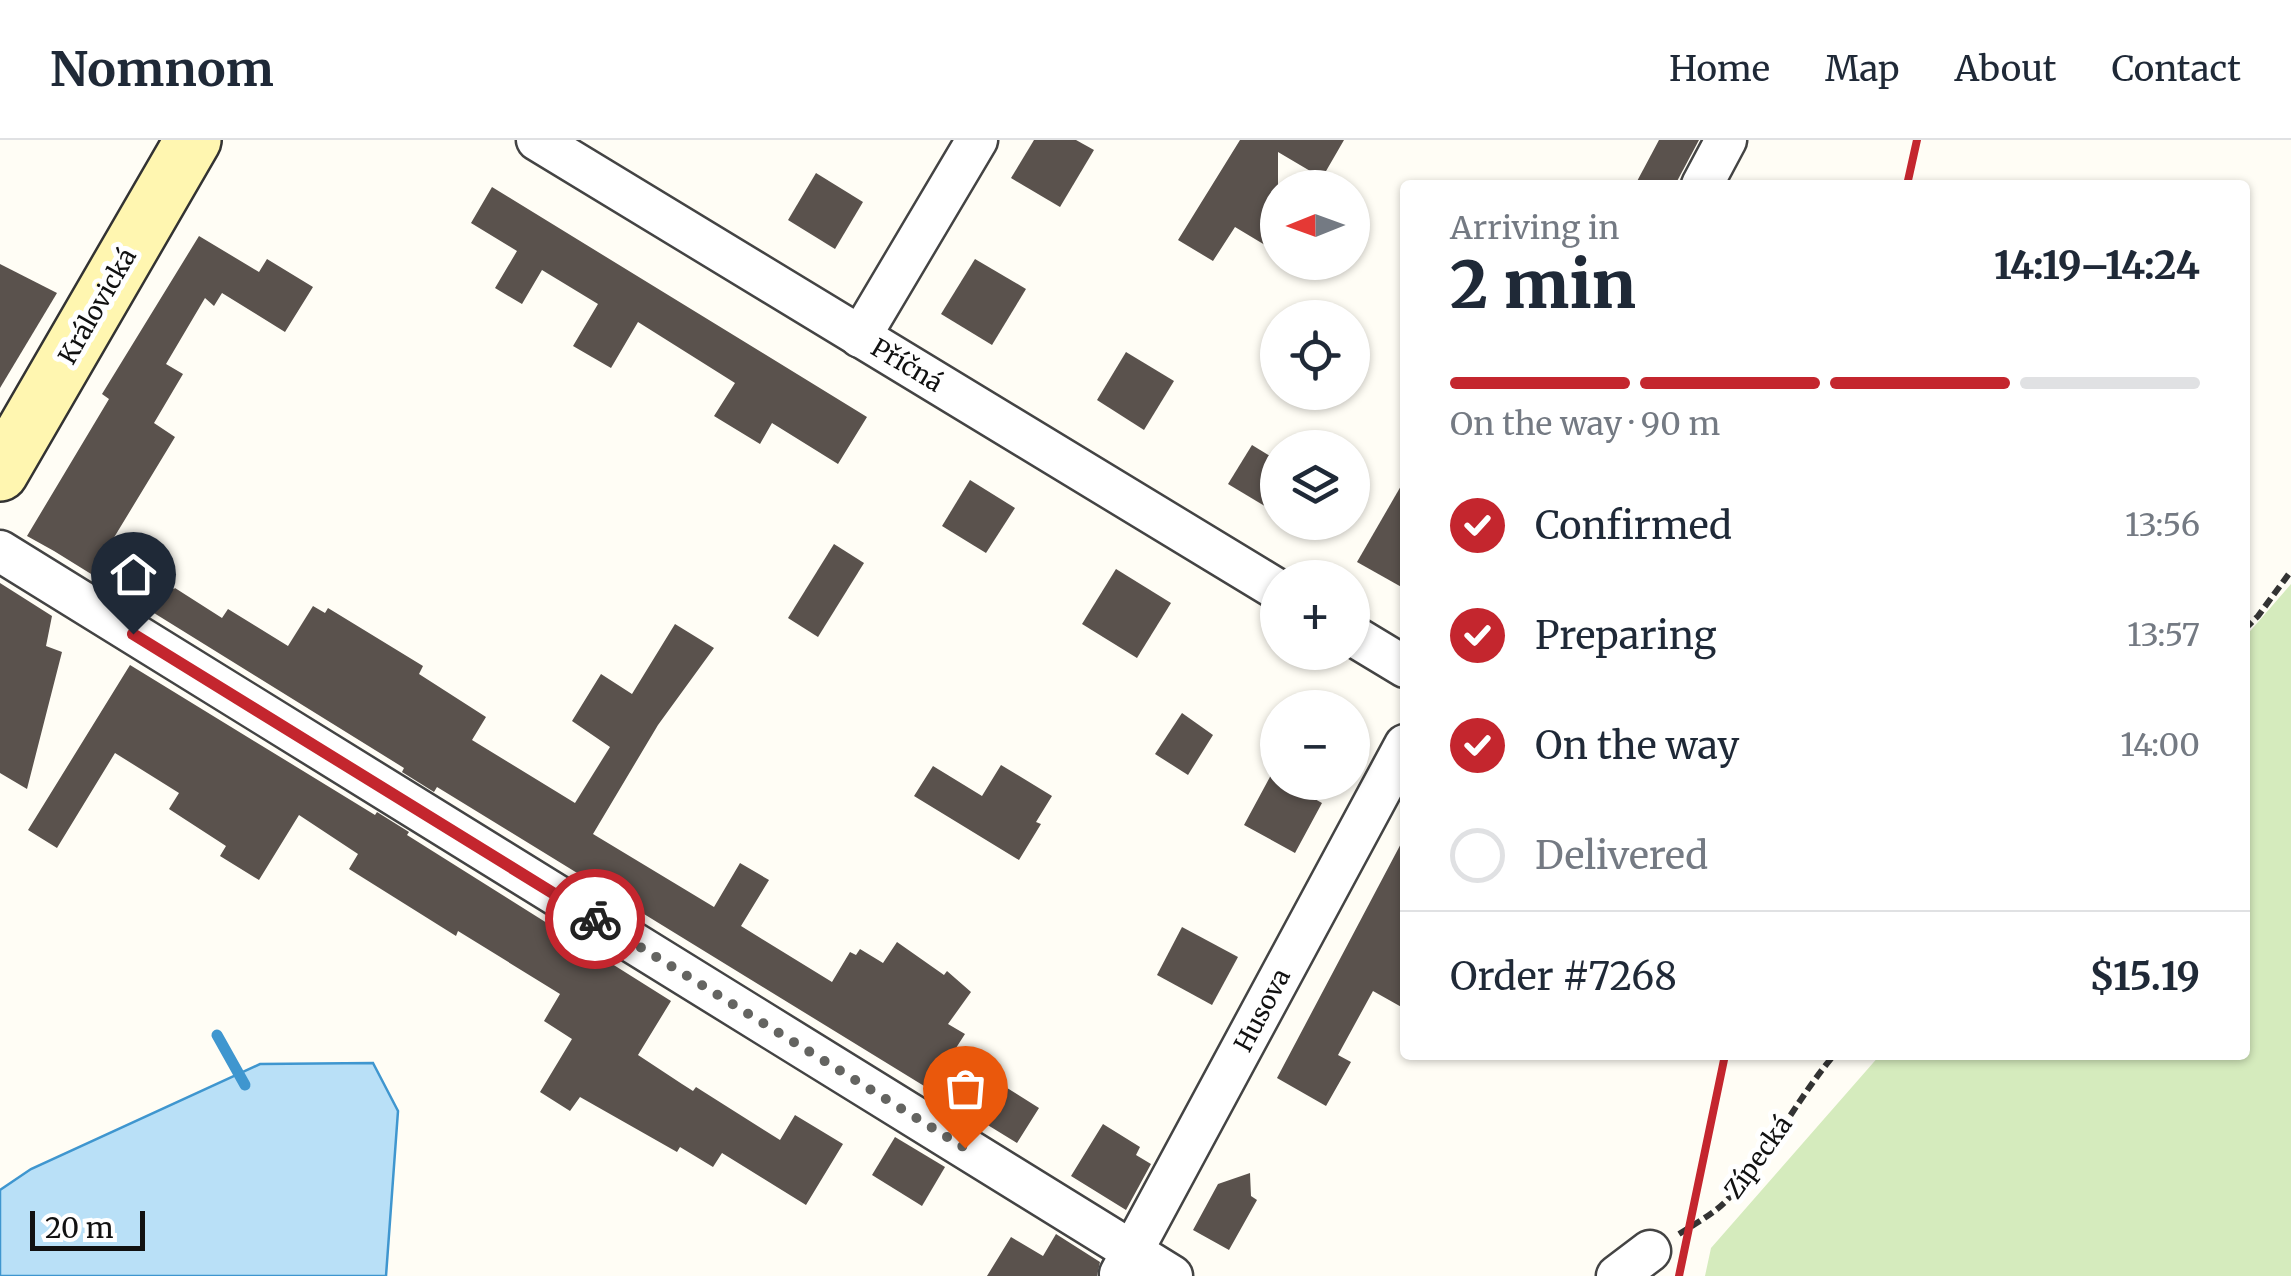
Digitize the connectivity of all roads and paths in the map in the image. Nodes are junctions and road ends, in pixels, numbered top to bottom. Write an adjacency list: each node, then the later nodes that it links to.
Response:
1 (193, 140): 7 (main road, Královická)
2 (537, 140): 6 (street, Příčná)
3 (977, 140): 6 (street)
4 (1726, 140): 5 (street)
5 (1705, 180)
6 (860, 337): 10 (street, Příčná)
7 (0, 473)
8 (0, 551): 17 (street)
9 (2291, 571): 11 (path)
10 (1260, 579)
11 (2250, 624)
12 (1370, 647): 13 (street)
13 (1400, 664)
14 (1400, 753): 17 (street, Husova)
15 (1830, 1060): 16 (path, Zípecká)
16 (1650, 1252): 19 (street)
17 (1125, 1264): 18 (street)
18 (1172, 1276)
19 (1617, 1276)

